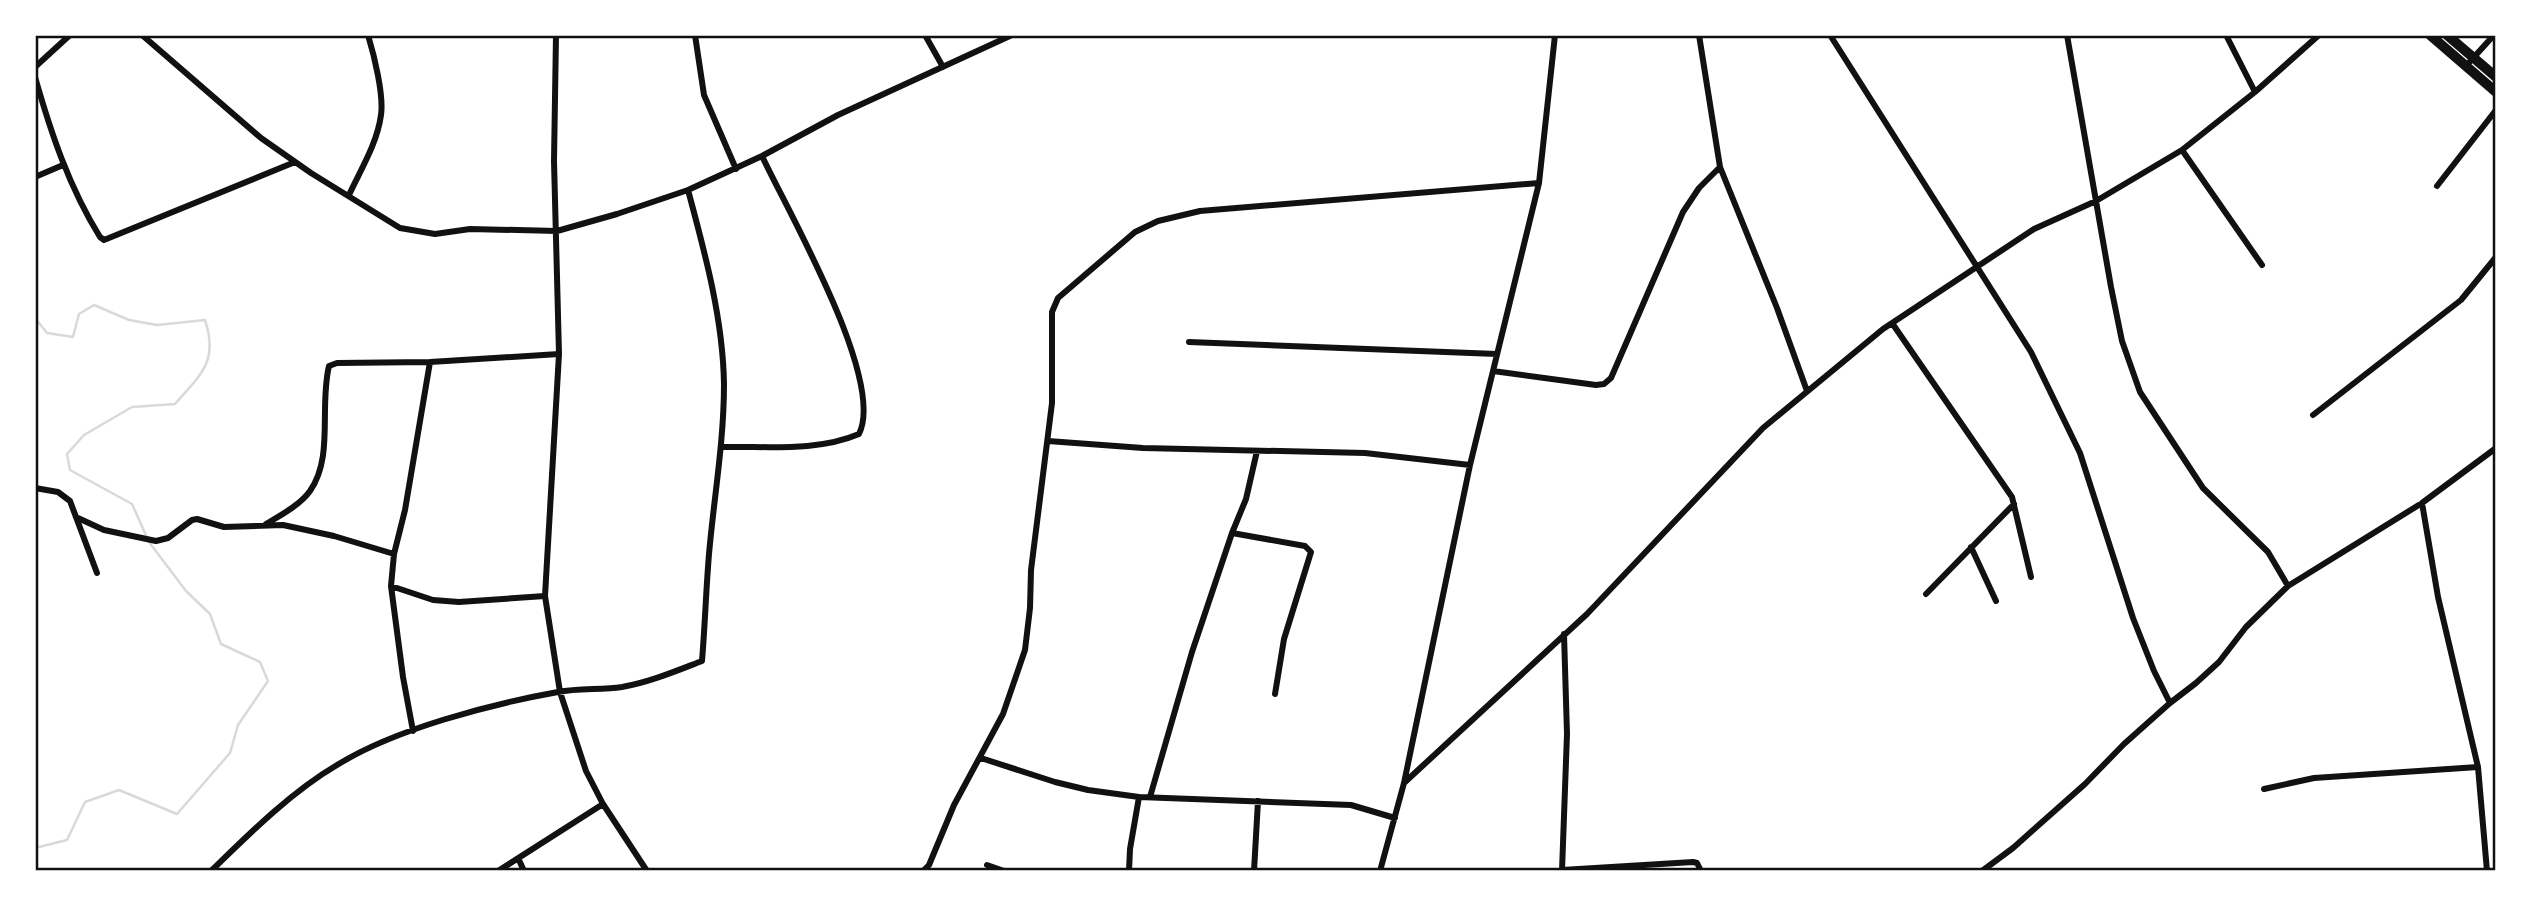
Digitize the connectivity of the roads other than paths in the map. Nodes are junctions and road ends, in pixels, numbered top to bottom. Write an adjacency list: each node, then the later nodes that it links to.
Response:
1 (69, 35): 18 (street)
2 (142, 35): 28 (street)
3 (368, 35): 36 (street)
4 (556, 35): 38 (street)
5 (695, 35): 31 (street)
6 (925, 35): 19 (street)
7 (1012, 35): 19 (street)
8 (1555, 35): 33 (street)
9 (1699, 35): 30 (street)
10 (1830, 35): 40 (street)
11 (2067, 35): 37 (street)
12 (2226, 35): 23 (street)
13 (2319, 35): 23 (street)
14 (2430, 35): 20 (highway)
15 (2447, 35): 17 (highway)
16 (2494, 35): 17 (street)
17 (2472, 58): 20 (street); 22 (highway)
18 (35, 67)
19 (943, 67): 27 (street)
20 (2465, 67): 24 (highway)
21 (35, 77): 29 (street)
22 (2496, 77)
23 (2255, 92): 26 (street)
24 (2496, 92)
25 (2496, 110): 34 (street)
26 (2182, 150): 37 (street); 41 (street)
27 (762, 156): 31 (street); 51 (street)
28 (295, 162): 29 (street); 36 (street)
29 (63, 165): 32 (street)
30 (1720, 167): 47 (street); 48 (street)
31 (736, 169): 35 (street)
32 (35, 177)
33 (1539, 183): 45 (street); 50 (street)
34 (2437, 186)
35 (688, 190): 38 (street); 51 (street)
36 (349, 195): 38 (street)
37 (2096, 201): 40 (street); 66 (street)
38 (557, 231): 44 (street)
39 (2496, 257): 49 (street)
40 (1976, 265): 42 (street); 73 (street)
41 (2262, 265)
42 (1892, 323): 48 (street); 57 (street)
43 (1189, 342): 45 (street)
44 (559, 354): 46 (street); 68 (street)
45 (1497, 354): 47 (street)
46 (430, 362): 59 (street); 62 (street)
47 (1493, 371): 54 (street)
48 (1807, 391): 70 (street)
49 (2313, 415)
50 (1048, 441): 53 (street); 75 (street)
51 (723, 447): 71 (street)
52 (2496, 448): 56 (street)
53 (1257, 451): 54 (street); 60 (street)
54 (1470, 465): 77 (street)
55 (35, 488): 58 (street)
56 (2422, 503): 66 (street); 76 (street)
57 (2014, 504): 61 (street); 64 (street)
58 (78, 518): 59 (street); 63 (street)
59 (266, 524): 62 (street)
60 (1232, 533): 72 (street); 80 (street)
61 (1971, 548): 67 (street); 69 (street)
62 (394, 554): 65 (street)
63 (97, 573)
64 (2031, 577)
65 (391, 586): 68 (street); 74 (street)
66 (2288, 586): 73 (street)
67 (1926, 594)
68 (545, 596): 71 (street)
69 (1996, 601)
70 (1564, 634): 77 (street); 86 (street)
71 (560, 692): 74 (street); 82 (street)
72 (1275, 694)
73 (2170, 703): 97 (street)
74 (413, 731): 87 (street)
75 (981, 758): 79 (street); 91 (street)
76 (2478, 767): 78 (street); 98 (street)
77 (1404, 783): 83 (street)
78 (2264, 789)
79 (1139, 797): 80 (street); 93 (street)
80 (1150, 797): 81 (street)
81 (1258, 801): 83 (street); 94 (street)
82 (603, 804): 84 (street); 90 (street)
83 (1395, 818): 95 (street)
84 (519, 860): 88 (street); 89 (street)
85 (987, 865): 92 (street)
86 (1562, 870): 96 (street)
87 (211, 871)
88 (498, 871)
89 (524, 871)
90 (647, 871)
91 (923, 871)
92 (1004, 871)
93 (1129, 871)
94 (1254, 871)
95 (1380, 871)
96 (1701, 871)
97 (1982, 871)
98 (2487, 871)

